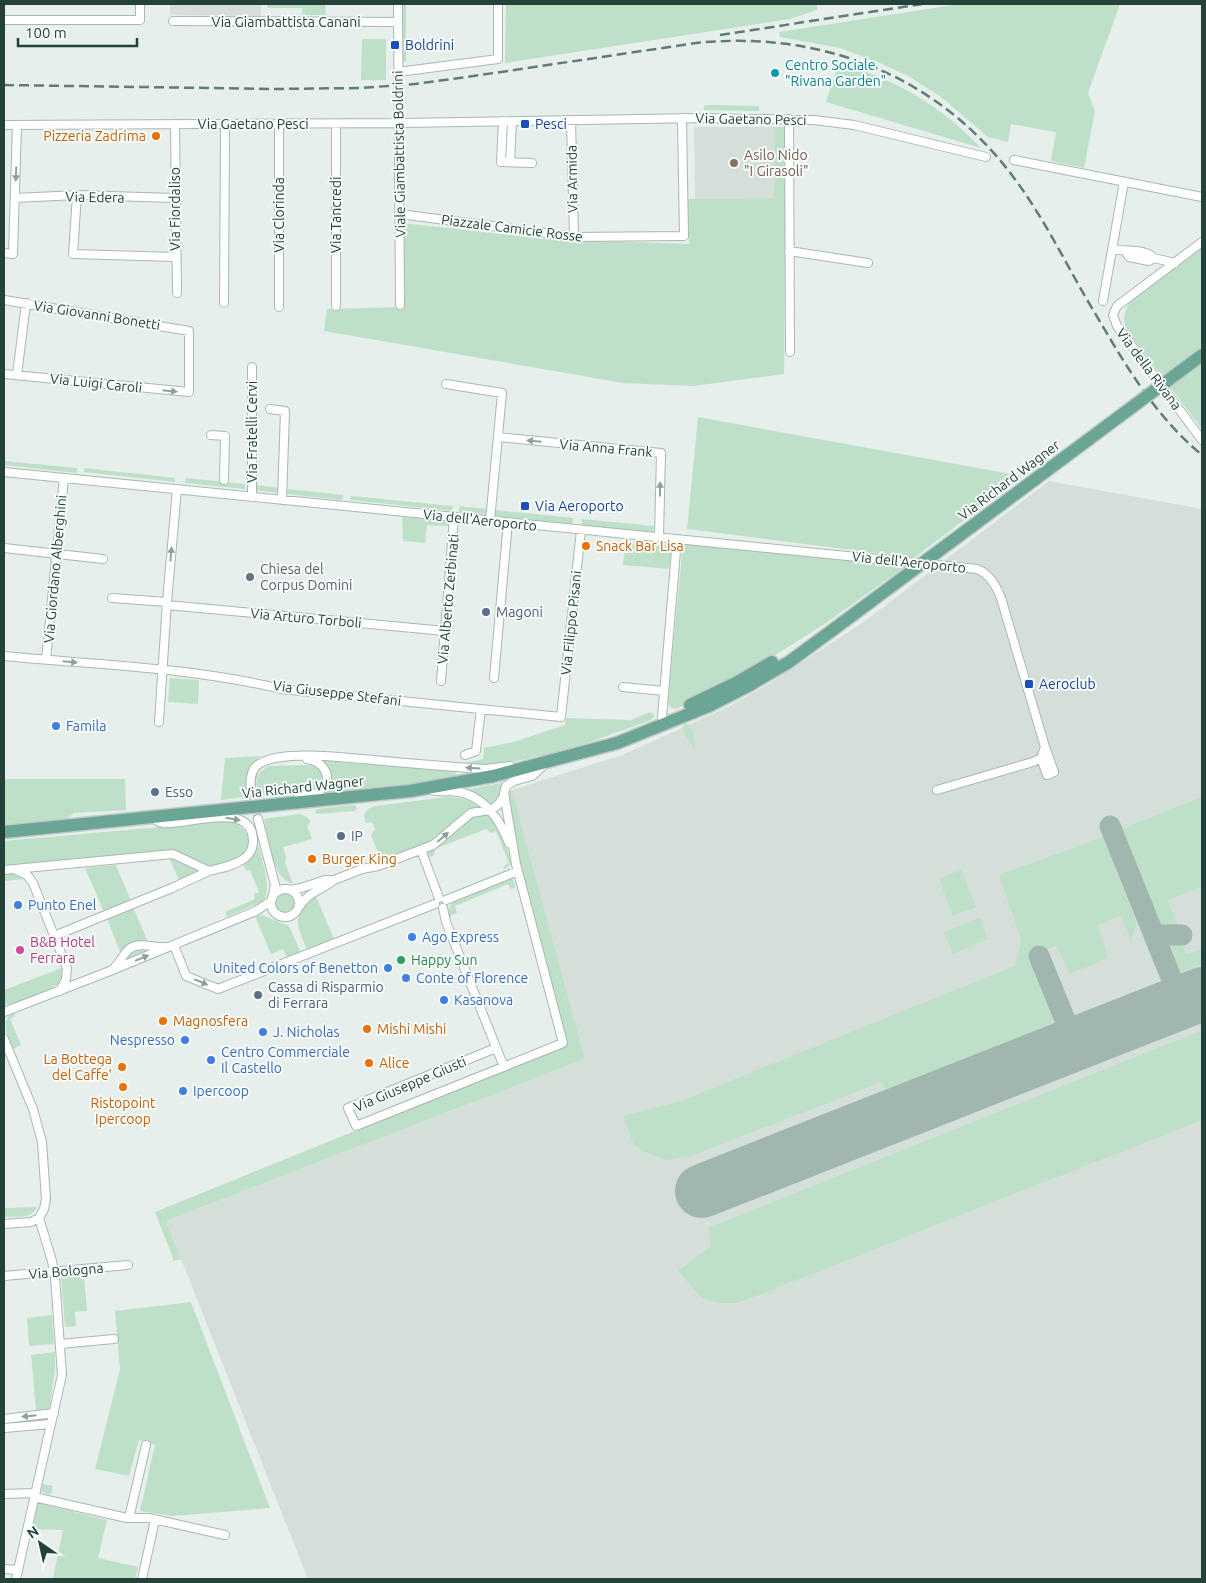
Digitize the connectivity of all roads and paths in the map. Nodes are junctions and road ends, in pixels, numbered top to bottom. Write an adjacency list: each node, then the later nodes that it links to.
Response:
1 (140, 4): 4 (street)
2 (398, 4): 6 (street, Viale Giambattista Boldrini)
3 (498, 5): 7 (street)
4 (4, 20)
5 (174, 21): 6 (street, Via Giambattista Canani)
6 (398, 22): 7 (street, Viale Giambattista Boldrini)
7 (398, 72): 13 (street, Viale Giambattista Boldrini)
8 (682, 118): 9 (street, Via Gaetano Pesci); 10 (street, Via Gaetano Pesci); 30 (street, Piazzale Camicie Rosse)
9 (789, 119): 20 (street, Via Gaetano Pesci); 32 (street)
10 (571, 120): 12 (street, Via Gaetano Pesci); 30 (street, Via Armida)
11 (503, 121): 12 (street, Via Gaetano Pesci); 13 (street, Via Gaetano Pesci); 22 (street)
12 (512, 121): 22 (street)
13 (400, 123): 17 (street, Via Gaetano Pesci); 29 (street, Viale Giambattista Boldrini)
14 (175, 124): 15 (street, Via Gaetano Pesci); 19 (street, Via Gaetano Pesci); 28 (street, Via Fiordaliso)
15 (225, 124): 16 (street, Via Gaetano Pesci); 41 (street)
16 (279, 124): 17 (street, Via Gaetano Pesci); 45 (street, Via Clorinda)
17 (336, 124): 44 (street, Via Tancredi)
18 (4, 125): 19 (street, Via Gaetano Pesci)
19 (17, 125): 27 (street, one-way to 27)
20 (986, 157)
21 (1014, 160): 24 (street)
22 (510, 162): 23 (street)
23 (532, 163)
24 (1124, 182): 26 (street); 33 (street)
25 (77, 196): 27 (street, Via Edera); 28 (street, Via Edera); 35 (street)
26 (1202, 197)
27 (15, 198): 34 (street)
28 (175, 198): 35 (street, Via Fiordaliso)
29 (400, 214): 30 (street, Piazzale Camicie Rosse); 43 (street, Viale Giambattista Boldrini)
30 (574, 237)
31 (1202, 242): 37 (street, Via della Rivana)
32 (789, 250): 36 (street); 46 (street)
33 (1112, 250): 37 (street); 40 (street)
34 (4, 253)
35 (175, 257): 38 (street, Via Fiordaliso)
36 (868, 263)
37 (1175, 263): 56 (street, Via della Rivana)
38 (177, 293)
39 (4, 300): 42 (street, Via Giovanni Bonetti)
40 (1103, 301)
41 (224, 303)
42 (26, 304): 50 (street); 52 (street, Via Giovanni Bonetti)
43 (400, 305)
44 (336, 306)
45 (279, 307)
46 (790, 352)
47 (1202, 355): 74 (main road, Via Richard Wagner, bridge)
48 (252, 367): 61 (street, Via Fratelli Cervi)
49 (4, 374): 50 (street, Via Luigi Caroli)
50 (17, 375): 52 (street, Via Luigi Caroli, one-way to 52)
51 (446, 384): 55 (street)
52 (189, 392)
53 (270, 409): 62 (street)
54 (211, 435): 59 (street)
55 (498, 437): 64 (street); 67 (street, Via Anna Frank, one-way to 55)
56 (1202, 440)
57 (4, 472): 58 (street, Via dell'Aeroporto)
58 (64, 478): 60 (street, Via dell'Aeroporto); 70 (street, Via Giordano Alberghini)
59 (224, 480)
60 (177, 489): 61 (street, Via dell'Aeroporto); 73 (street, one-way to 60)
61 (252, 497): 62 (street, Via dell'Aeroporto)
62 (282, 500): 63 (street, Via dell'Aeroporto)
63 (454, 517): 64 (street, Via dell'Aeroporto); 75 (street, Via Alberto Zerbinati)
64 (490, 521): 65 (street, Via dell'Aeroporto)
65 (508, 522): 66 (street, Via dell'Aeroporto); 79 (street)
66 (581, 530): 67 (street, Via dell'Aeroporto); 84 (street, Via Filippo Pisani)
67 (659, 538): 68 (street, Via dell'Aeroporto)
68 (677, 539): 82 (street); 88 (street, Via dell'Aeroporto)
69 (4, 548): 70 (street)
70 (56, 554): 71 (street); 77 (street, Via Giordano Alberghini)
71 (103, 559)
72 (112, 598): 73 (street, Via Arturo Torboli)
73 (167, 604): 75 (street, Via Arturo Torboli); 78 (street)
74 (834, 629): 85 (main road, Via Richard Wagner); 87 (main road, Via Richard Wagner)
75 (445, 631): 80 (street, Via Alberto Zerbinati)
76 (4, 656): 77 (street, Via Giuseppe Stefani)
77 (46, 660): 78 (street, Via Giuseppe Stefani, one-way to 78)
78 (164, 670): 83 (street, Via Giuseppe Stefani); 86 (street)
79 (494, 678)
80 (441, 681)
81 (623, 687): 82 (street)
82 (664, 691): 85 (street)
83 (481, 709): 84 (street, Via Giuseppe Stefani); 89 (street)
84 (561, 717)
85 (662, 717): 87 (main road, Via Richard Wagner)
86 (160, 722)
87 (601, 746): 92 (main road, Via Richard Wagner)
88 (1045, 748): 91 (street); 91 (street, Via dell'Aeroporto)
89 (465, 755)
90 (296, 757): 92 (street, one-way to 90); 95 (street); 97 (street)
91 (1041, 758): 94 (street)
92 (551, 761): 93 (main road, Via Richard Wagner); 96 (street)
93 (425, 788): 97 (main road, Via Richard Wagner); 98 (street, Via Giuseppe Giusti)
94 (936, 790)
95 (251, 791)
96 (504, 793): 98 (street); 103 (street, Via Giuseppe Giusti)
97 (264, 806): 99 (main road, Via Richard Wagner)
98 (490, 810): 102 (street, one-way to 98); 103 (street, Via Giuseppe Giusti)
99 (151, 817): 101 (main road, Via Richard Wagner); 106 (street, one-way to 106)
100 (258, 819): 107 (street)
101 (4, 832)
102 (421, 850): 108 (street); 111 (street)
103 (517, 868): 111 (street); 122 (street, Via Giuseppe Giusti)
104 (14, 869): 105 (street); 106 (street); 115 (street)
105 (4, 870)
106 (209, 871): 115 (street)
107 (271, 872): 109 (street); 110 (street)
108 (334, 880): 109 (street); 112 (street)
109 (288, 890): 110 (street); 112 (street)
110 (272, 898): 113 (street); 114 (street)
111 (441, 902): 116 (street, one-way to 111); 121 (street)
112 (299, 906): 114 (street)
113 (256, 911): 114 (street); 116 (street)
114 (276, 914)
115 (54, 936): 118 (street)
116 (174, 945): 117 (street, one-way to 116); 117 (street)
117 (110, 971): 118 (street)
118 (60, 990): 119 (street)
119 (4, 1012)
120 (4, 1039): 123 (street)
121 (496, 1048): 122 (street); 122 (street, Via Giuseppe Giusti)
122 (504, 1067)
123 (39, 1218): 124 (street); 126 (street)
124 (4, 1224)
125 (128, 1265): 126 (street, Via Bologna)
126 (55, 1272): 127 (street, Via Bologna); 129 (street)
127 (4, 1276)
128 (114, 1339): 129 (street)
129 (60, 1344): 130 (street)
130 (54, 1413): 131 (street, one-way to 131); 132 (street)
131 (4, 1419)
132 (51, 1424): 133 (street); 136 (street)
133 (4, 1428)
134 (146, 1445): 137 (street)
135 (4, 1494): 136 (street)
136 (35, 1495): 137 (street); 141 (street)
137 (129, 1518): 138 (street)
138 (155, 1520): 139 (street); 143 (street)
139 (225, 1535)
140 (4, 1569): 141 (street)
141 (18, 1570): 142 (street)
142 (16, 1579)
143 (142, 1579)

